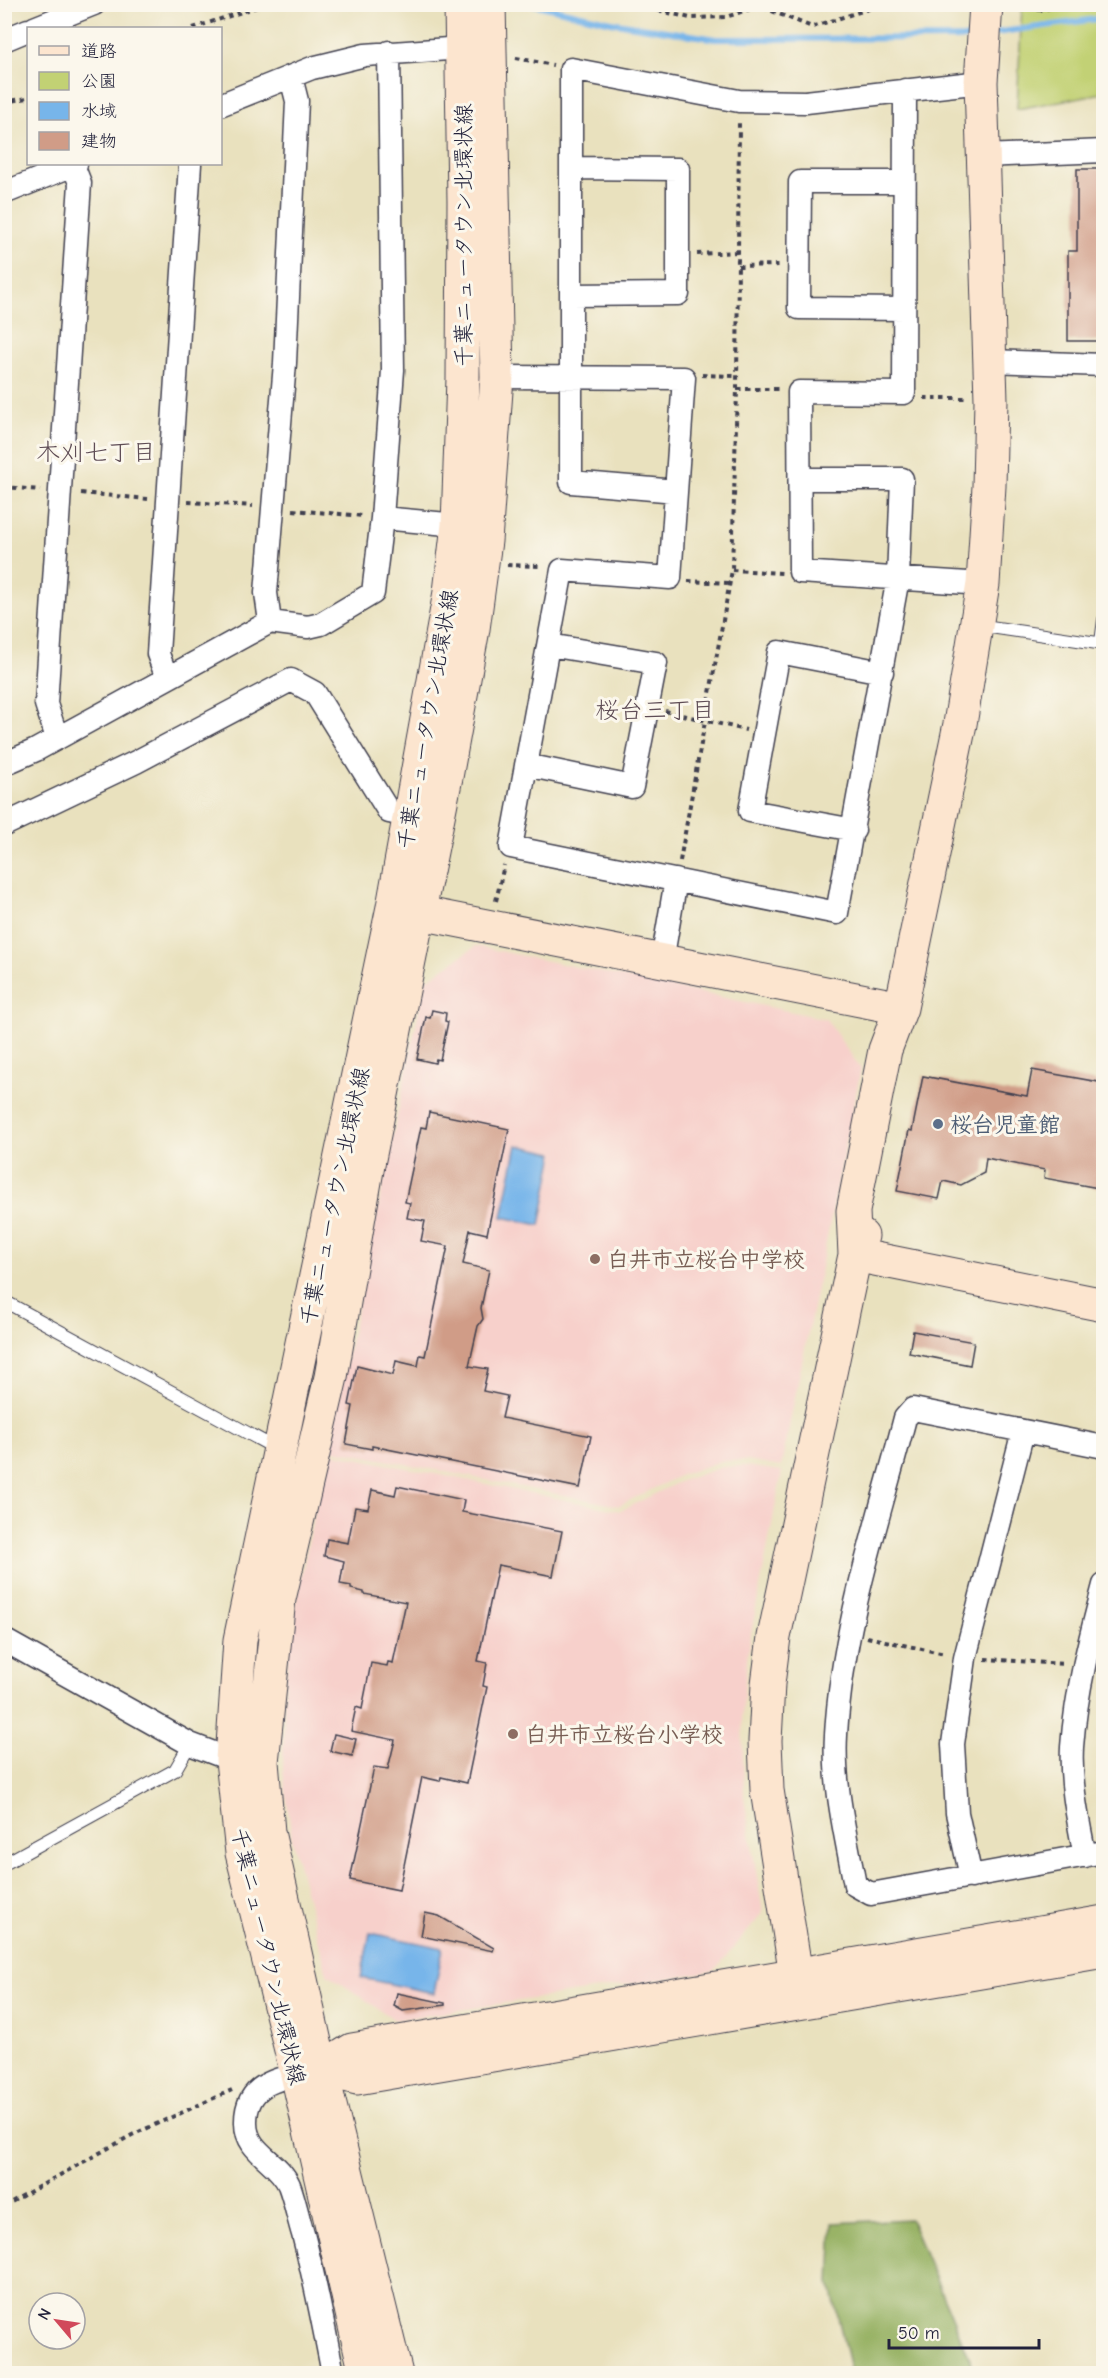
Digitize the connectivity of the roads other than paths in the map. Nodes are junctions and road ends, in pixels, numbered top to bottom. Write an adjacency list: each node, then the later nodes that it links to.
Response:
1 (94, 4): 5 (street)
2 (461, 4): 8 (main road, 千葉ニュータウン北環状線)
3 (489, 4): 8 (main road, 千葉ニュータウン北環状線)
4 (977, 5): 11 (main road)
5 (36, 27)
6 (27, 30): 7 (street)
7 (4, 40)
8 (476, 50): 9 (street); 26 (main road, 千葉ニュータウン北環状線); 31 (main road, 千葉ニュータウン北環状線)
9 (389, 52): 10 (street); 30 (street)
10 (291, 77): 13 (street); 35 (street)
11 (981, 82): 12 (street); 15 (main road)
12 (905, 90): 19 (street); 20 (street)
13 (222, 104)
14 (1104, 151): 15 (street)
15 (984, 156): 24 (main road)
16 (73, 165): 21 (street)
17 (75, 165): 41 (street)
18 (189, 165): 40 (street)
19 (572, 168): 22 (street); 22 (street)
20 (904, 182): 23 (street); 23 (street)
21 (4, 193)
22 (572, 295): 27 (street)
23 (904, 309): 28 (street)
24 (990, 361): 25 (street); 33 (main road)
25 (1104, 365)
26 (497, 377): 27 (street); 48 (main road, 千葉ニュータウン北環状線)
27 (571, 378): 29 (street); 29 (street)
28 (800, 479): 32 (street); 32 (street)
29 (676, 491): 38 (street)
30 (382, 518): 31 (street); 35 (street)
31 (458, 525): 44 (main road, 千葉ニュータウン北環状線)
32 (898, 578): 33 (street); 39 (street)
33 (983, 584): 36 (main road)
34 (1104, 620): 37 (lane)
35 (270, 622): 40 (street)
36 (976, 625): 37 (lane); 50 (main road)
37 (1102, 643)
38 (549, 645): 43 (street); 43 (street)
39 (882, 672): 46 (street); 46 (street)
40 (167, 678): 41 (street)
41 (57, 738): 42 (street)
42 (4, 764)
43 (526, 765): 47 (street)
44 (409, 816): 45 (street); 48 (main road, 千葉ニュータウン北環状線)
45 (4, 825)
46 (854, 830): 47 (street)
47 (676, 880): 49 (street)
48 (407, 910): 49 (main road); 56 (main road, 千葉ニュータウン北環状線); 60 (main road, 千葉ニュータウン北環状線)
49 (662, 961): 50 (main road)
50 (901, 1008): 51 (main road)
51 (855, 1255): 53 (main road); 66 (main road)
52 (4, 1301): 56 (lane)
53 (1104, 1305)
54 (1023, 1431): 55 (street); 63 (street); 63 (street)
55 (1104, 1447)
56 (281, 1451): 60 (main road, 千葉ニュータウン北環状線)
57 (1104, 1585): 61 (street)
58 (4, 1640): 59 (street)
59 (190, 1744): 60 (street); 62 (lane)
60 (247, 1761): 67 (main road, 千葉ニュータウン北環状線)
61 (1094, 1854): 63 (street)
62 (4, 1864)
63 (970, 1876)
64 (1104, 1922): 66 (main road)
65 (1104, 1951): 67 (main road)
66 (796, 1975): 67 (main road)
67 (297, 2074): 68 (street); 69 (main road, 千葉ニュータウン北環状線); 70 (main road, 千葉ニュータウン北環状線)
68 (333, 2373)
69 (366, 2373)
70 (396, 2373)

